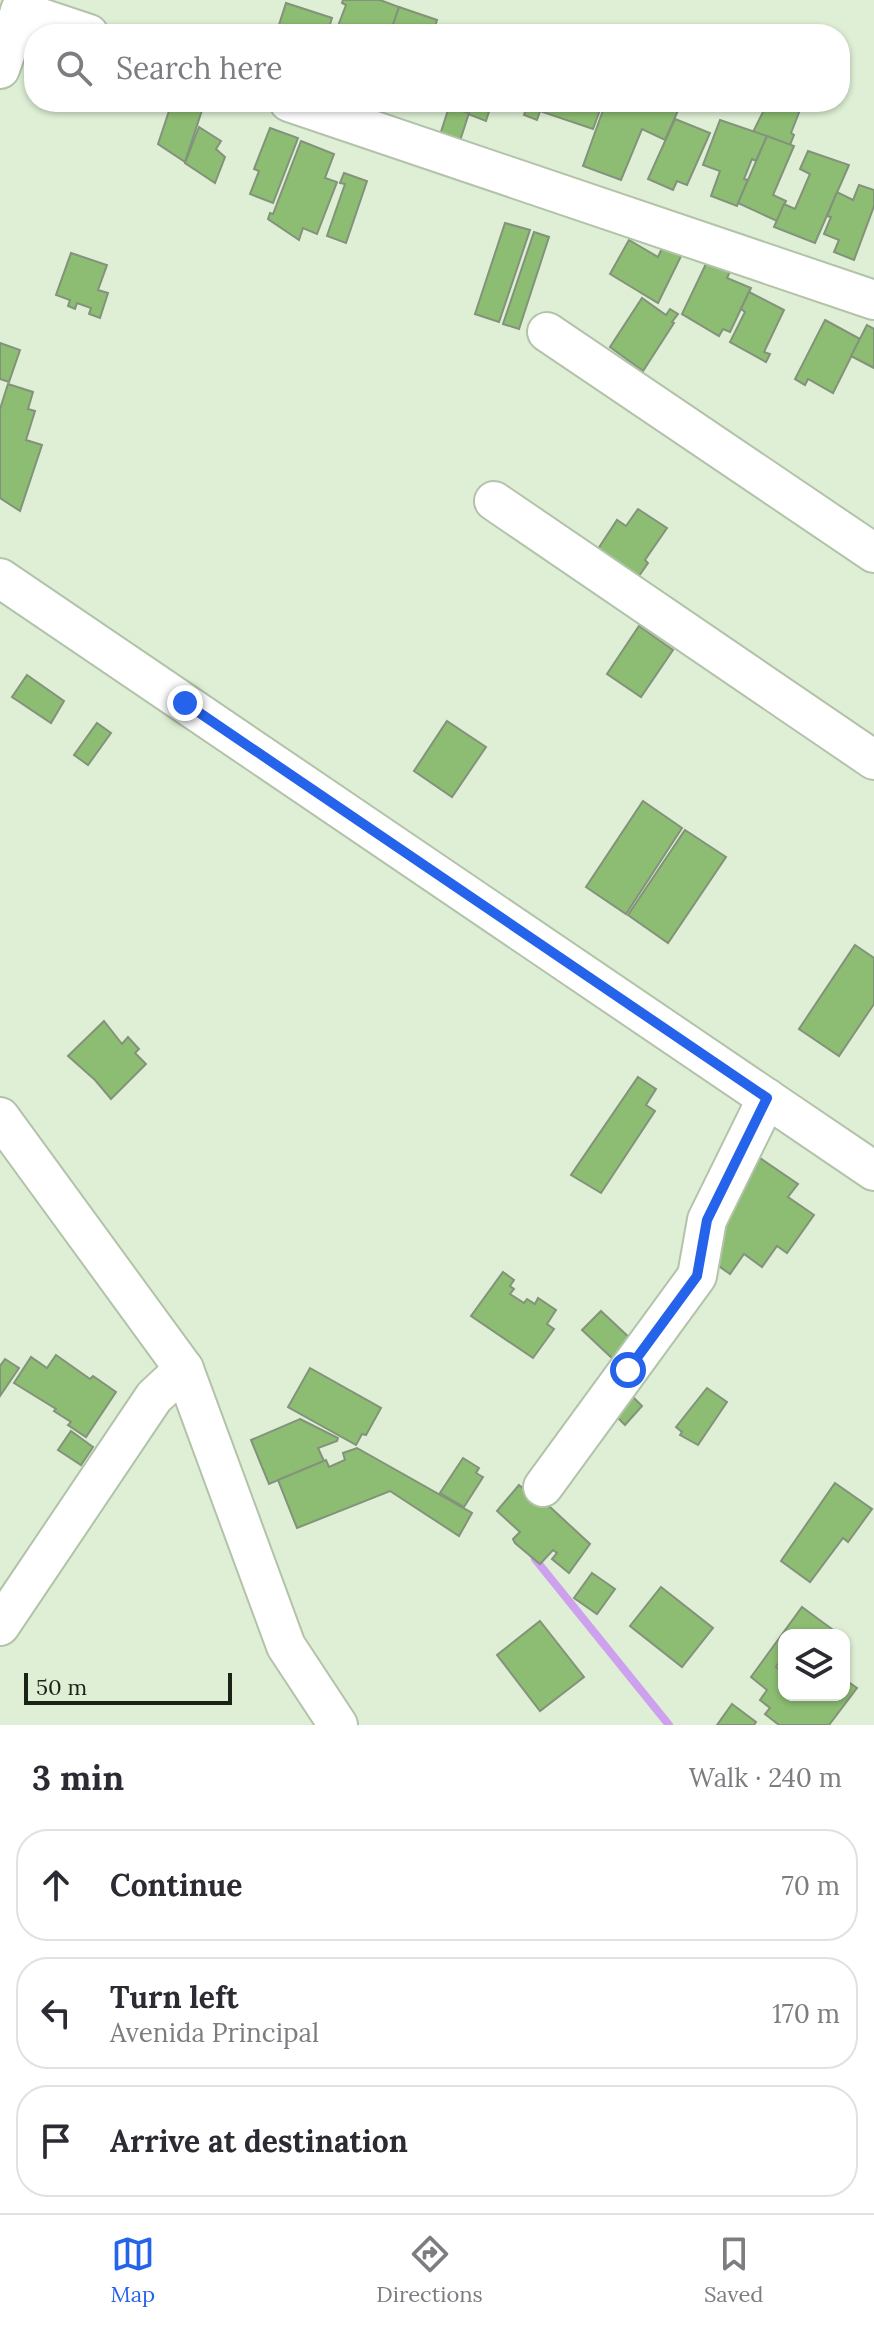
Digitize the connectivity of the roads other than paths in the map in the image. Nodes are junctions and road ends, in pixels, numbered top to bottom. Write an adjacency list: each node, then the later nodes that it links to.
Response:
1 (22, 5): 2 (street); 3 (street)
2 (66, 24)
3 (0, 69)
4 (319, 112): 5 (street)
5 (874, 300)
6 (547, 332): 8 (street)
7 (494, 501): 10 (street)
8 (874, 553)
9 (0, 578): 11 (street)
10 (874, 760)
11 (767, 1098): 13 (street); 15 (street)
12 (3, 1129): 14 (street)
13 (874, 1171)
14 (184, 1369): 16 (street); 17 (street)
15 (543, 1487)
16 (0, 1626)
17 (338, 1725)

